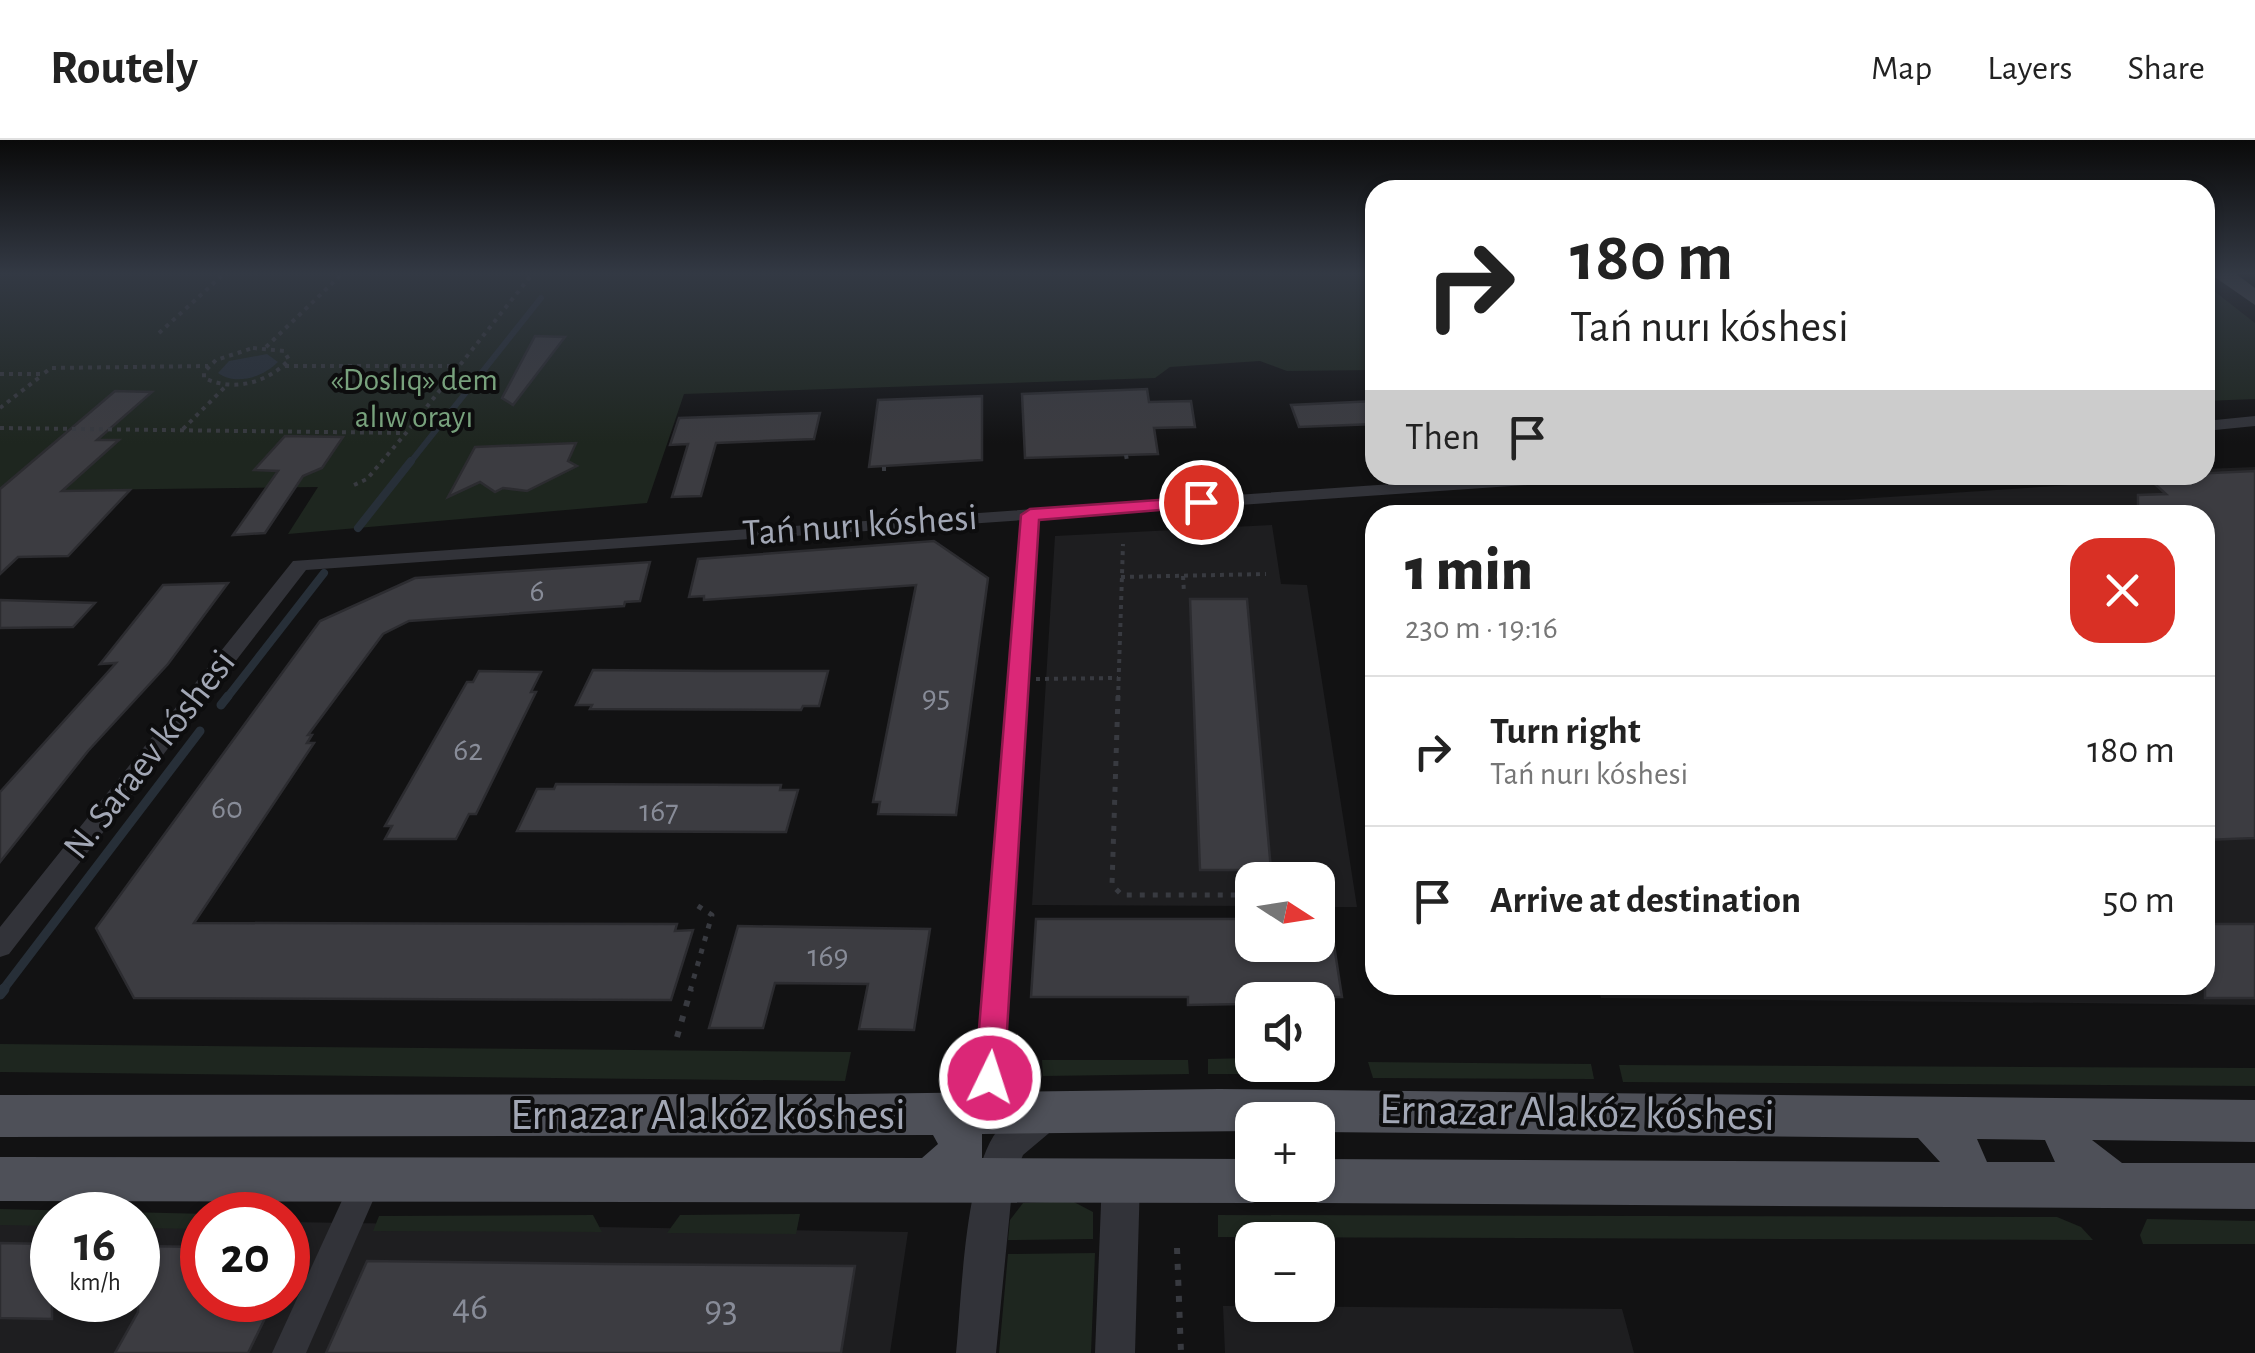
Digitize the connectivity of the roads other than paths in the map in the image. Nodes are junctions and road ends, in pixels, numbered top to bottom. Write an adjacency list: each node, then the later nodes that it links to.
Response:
1 (2255, 421): 2 (street)
2 (2215, 425)
3 (1456, 485): 4 (street, Tań nurı kóshesi)
4 (1030, 515): 5 (street, Tań nurı kóshesi); 7 (lane)
5 (300, 564): 6 (street, N. Saraev kóshesi)
6 (0, 946)
7 (987, 1112): 8 (main road, Ernazar Alakóz kóshesi); 9 (main road, Ernazar Alakóz kóshesi)
8 (1048, 1112): 11 (main road, Ernazar Alakóz kóshesi); 17 (street)
9 (940, 1114): 10 (main road, Ernazar Alakóz kóshesi); 16 (main road)
10 (0, 1116)
11 (1922, 1116): 12 (main road, Ernazar Alakóz kóshesi); 21 (main road)
12 (2080, 1119): 13 (main road, Ernazar Alakóz kóshesi); 22 (main road)
13 (2255, 1120)
14 (0, 1179): 15 (main road, Ernazar Alakóz kóshesi)
15 (367, 1180): 16 (main road, Ernazar Alakóz kóshesi); 24 (street)
16 (931, 1180): 17 (main road, Ernazar Alakóz kóshesi)
17 (994, 1180): 18 (main road, Ernazar Alakóz kóshesi); 25 (street)
18 (1121, 1180): 19 (main road, Ernazar Alakóz kóshesi); 26 (street)
19 (1235, 1180)
20 (1335, 1181): 21 (main road, Ernazar Alakóz kóshesi)
21 (1953, 1184): 22 (main road, Ernazar Alakóz kóshesi)
22 (2117, 1184): 23 (main road, Ernazar Alakóz kóshesi)
23 (2255, 1186)
24 (289, 1353)
25 (976, 1353)
26 (1115, 1353)

